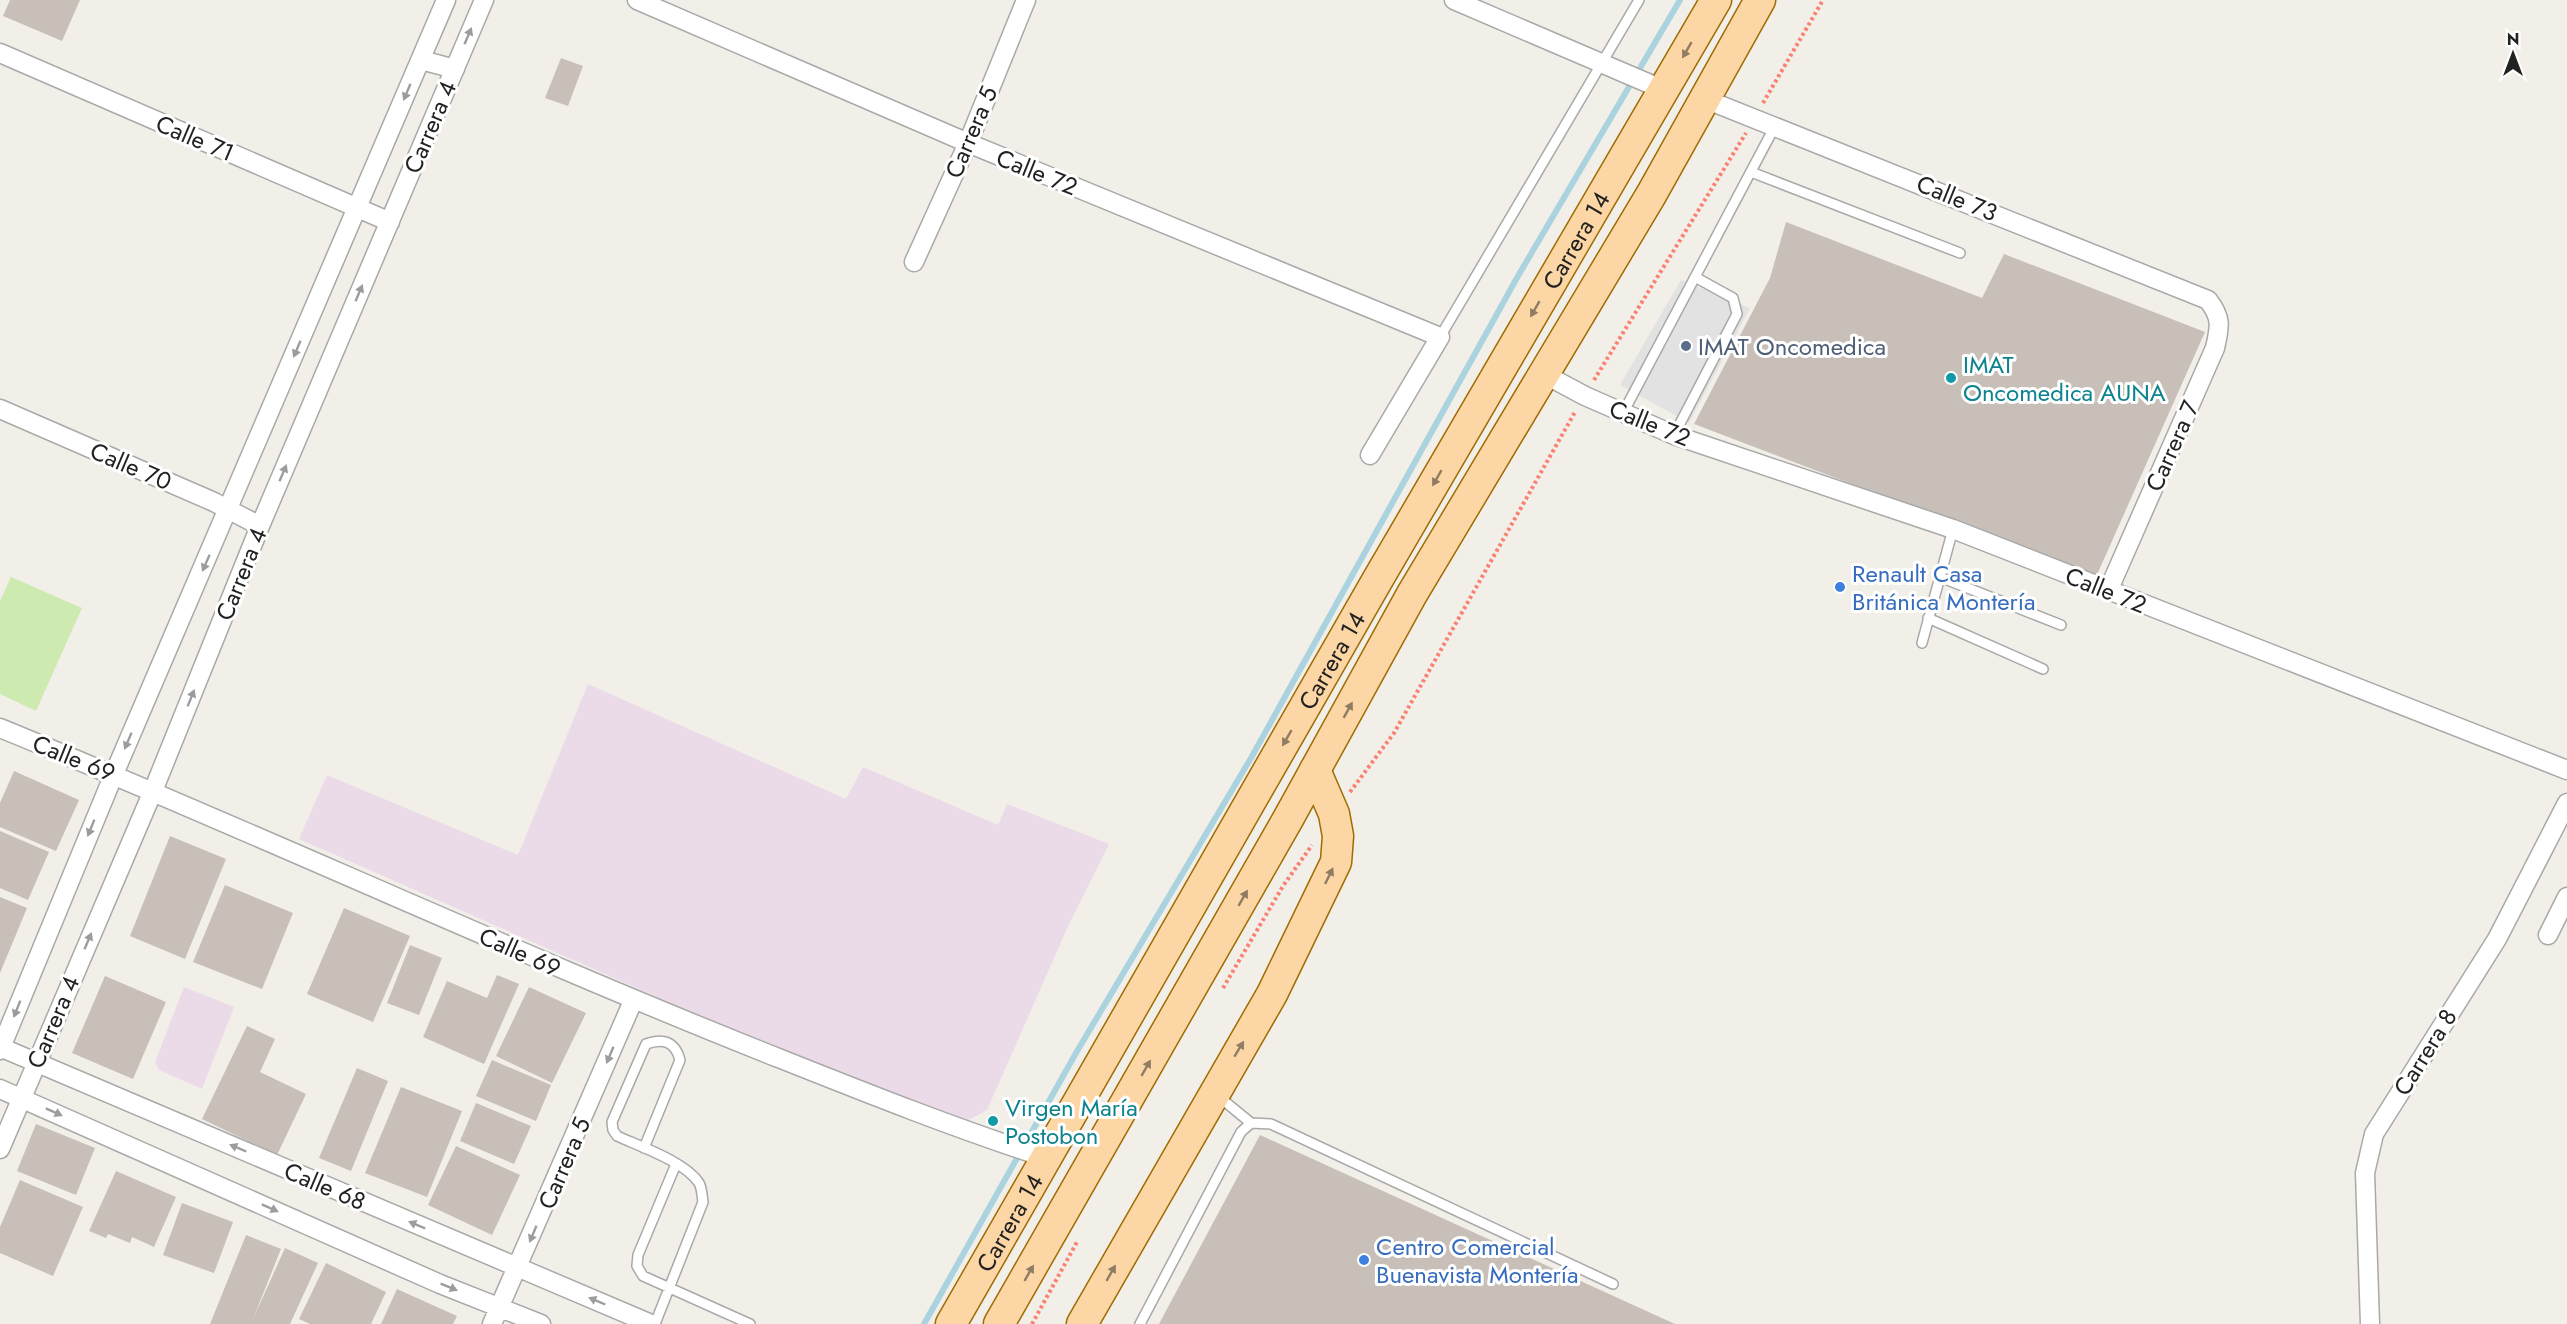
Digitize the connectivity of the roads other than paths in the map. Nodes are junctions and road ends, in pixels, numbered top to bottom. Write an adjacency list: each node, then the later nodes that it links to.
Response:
1 (446, 0): 10 (street, Carrera 4)
2 (484, 0): 12 (street, Carrera 4, one-way to 2)
3 (637, 0): 16 (street, Calle 72)
4 (1026, 0): 16 (street, Carrera 5)
5 (1454, 0): 11 (street)
6 (1639, 0): 11 (lane)
7 (1716, 0): 13 (main road, Carrera 14, one-way to 13)
8 (1760, 0): 14 (main road, Carrera 14)
9 (0, 53): 18 (street, Calle 71)
10 (421, 60): 12 (street); 18 (street, Carrera 4, one-way to 18)
11 (1609, 67): 13 (street); 24 (lane)
12 (455, 69): 19 (street, Carrera 4)
13 (1656, 87): 56 (main road, Carrera 14, one-way to 56)
14 (1705, 99): 15 (street, Calle 73); 25 (main road, Carrera 14)
15 (1775, 126): 17 (lane); 23 (street, Calle 73)
16 (968, 143): 21 (street, Carrera 5); 24 (street, Calle 72)
17 (1751, 172): 20 (lane); 22 (lane)
18 (357, 208): 19 (street, Calle 71); 30 (street, Carrera 4, one-way to 30)
19 (390, 222): 31 (street, Carrera 4, one-way to 19)
20 (1960, 253)
21 (914, 262)
22 (1695, 277): 27 (lane); 28 (lane)
23 (2208, 300): 34 (street, Carrera 7)
24 (1440, 337): 29 (street)
25 (1544, 374): 27 (street, Calle 72); 40 (main road, Carrera 14, one-way to 25)
26 (0, 409): 30 (street, Calle 70)
27 (1623, 413): 28 (street, Calle 72)
28 (1674, 435): 32 (street, Calle 72)
29 (1370, 455)
30 (229, 509): 31 (street, Calle 70); 42 (street, Carrera 4, one-way to 42)
31 (260, 526): 43 (street, Carrera 4, one-way to 31)
32 (1953, 529): 33 (lane); 34 (street, Calle 72)
33 (1940, 577): 35 (lane); 36 (lane)
34 (2108, 591): 41 (street, Calle 72)
35 (1928, 618): 37 (lane); 38 (lane)
36 (2061, 625)
37 (1922, 643)
38 (2043, 669)
39 (0, 728): 42 (street, Calle 69)
40 (1315, 770): 51 (main road, one-way to 40); 67 (main road, Carrera 14, one-way to 40)
41 (2567, 770)
42 (114, 774): 43 (street, Calle 69); 48 (street, Carrera 4, one-way to 48)
43 (153, 791): 47 (street, Calle 69); 49 (street, Carrera 4, one-way to 43)
44 (2567, 803): 70 (street, Carrera 8)
45 (2567, 897): 46 (street)
46 (2548, 935)
47 (633, 1001): 56 (street, Calle 69); 58 (street, Carrera 5, one-way to 58)
48 (0, 1048): 49 (street, Calle 68)
49 (36, 1062): 52 (street, Carrera 4); 58 (street, Calle 68, one-way to 49)
50 (0, 1089): 52 (street, Calle 68)
51 (1214, 1093): 53 (lane); 68 (main road, one-way to 51)
52 (20, 1098): 55 (street, Carrera 4); 61 (street, Calle 68, one-way to 61)
53 (1251, 1123): 59 (lane); 69 (lane)
54 (644, 1148): 54 (lane); 57 (lane)
55 (0, 1149)
56 (1036, 1155): 66 (main road, Carrera 14)
57 (676, 1164): 60 (lane); 60 (lane)
58 (519, 1268): 61 (street, Carrera 5); 63 (street, Calle 68, one-way to 58)
59 (1613, 1284)
60 (668, 1289): 64 (lane); 65 (lane)
61 (496, 1316): 62 (street, Calle 68)
62 (541, 1324)
63 (651, 1324)
64 (655, 1324)
65 (750, 1324)
66 (951, 1324)
67 (999, 1324)
68 (1082, 1324)
69 (1140, 1324)
70 (2370, 1324)

